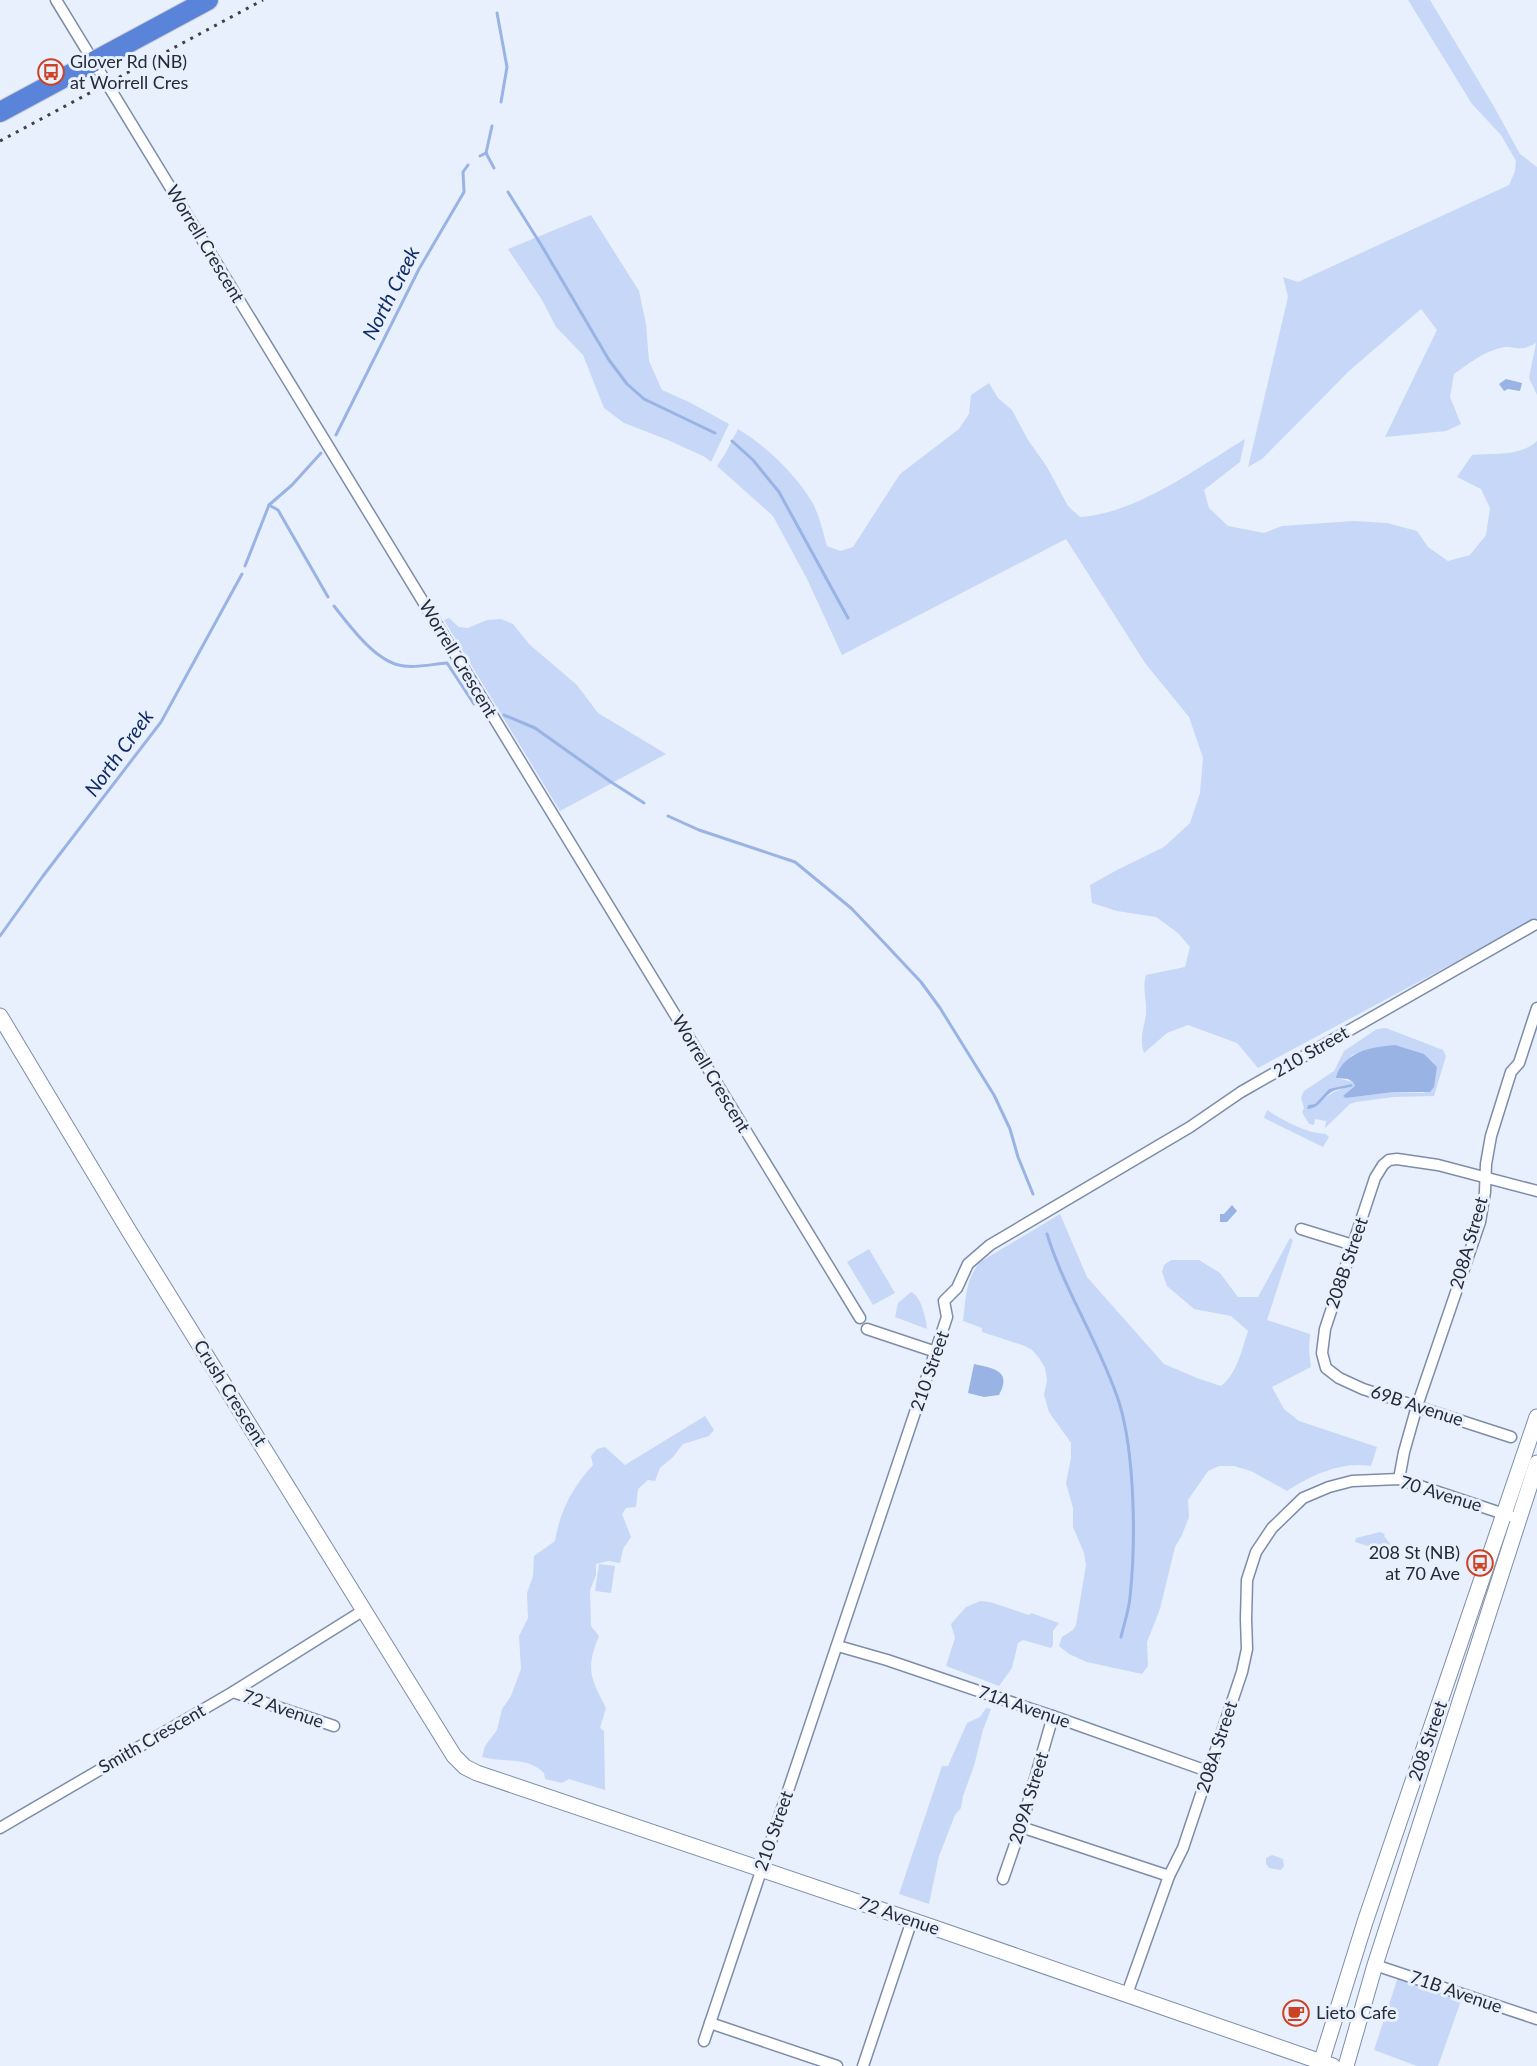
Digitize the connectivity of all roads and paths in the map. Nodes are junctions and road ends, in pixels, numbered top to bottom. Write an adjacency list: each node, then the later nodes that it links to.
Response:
1 (56, 0): 3 (street, Worrell Crescent)
2 (208, 0): 3 (highway)
3 (94, 61): 4 (highway); 12 (street, Worrell Crescent)
4 (0, 112)
5 (1534, 924): 14 (street, 210 Street)
6 (1537, 1008): 8 (street, 208A Street)
7 (0, 1016): 23 (main road, Crush Crescent)
8 (1486, 1179): 9 (street); 11 (street, 208B Street); 16 (street, 208A Street)
9 (1537, 1191)
10 (1301, 1229): 11 (street)
11 (1353, 1245): 15 (street, 208B Street)
12 (860, 1318)
13 (867, 1329): 14 (street)
14 (936, 1352): 24 (street, 210 Street)
15 (1326, 1368): 16 (street, 69B Avenue)
16 (1417, 1406): 18 (street, 69B Avenue); 20 (street, 208A Street)
17 (1537, 1417): 22 (main road, 208 Street)
18 (1511, 1437)
19 (1537, 1463): 22 (main road, 208 Street)
20 (1399, 1479): 21 (street, 70 Avenue); 22 (street, 70 Avenue)
21 (1295, 1504): 29 (street, 208A Street)
22 (1511, 1517): 36 (main road, 208 Street); 37 (main road, 208 Street)
23 (364, 1610): 25 (street, Smith Crescent); 28 (main road, Crush Crescent)
24 (838, 1646): 26 (street, 71A Avenue); 32 (street, 210 Street)
25 (232, 1692): 27 (street, 72 Avenue); 31 (street, Smith Crescent)
26 (1053, 1716): 29 (street, 71A Avenue); 30 (street, 209A Street)
27 (334, 1726)
28 (465, 1767): 32 (main road, 72 Avenue)
29 (1210, 1772): 33 (street, 208A Street)
30 (1021, 1827): 33 (street); 34 (street, 209A Street)
31 (0, 1828)
32 (761, 1870): 35 (main road, 72 Avenue); 40 (street, 210 Street)
33 (1169, 1876): 38 (street, 208A Street)
34 (1003, 1879)
35 (912, 1920): 38 (main road, 72 Avenue); 44 (street)
36 (1365, 1922): 42 (main road, 208 Street); 45 (main road)
37 (1375, 1965): 39 (street, 71B Avenue); 45 (main road, 208 Street)
38 (1127, 1994): 42 (main road, 72 Avenue)
39 (1537, 2019)
40 (710, 2023): 41 (street, 210 Street); 43 (street)
41 (704, 2041)
42 (1324, 2065)
43 (837, 2066)
44 (863, 2066)
45 (1344, 2066)

